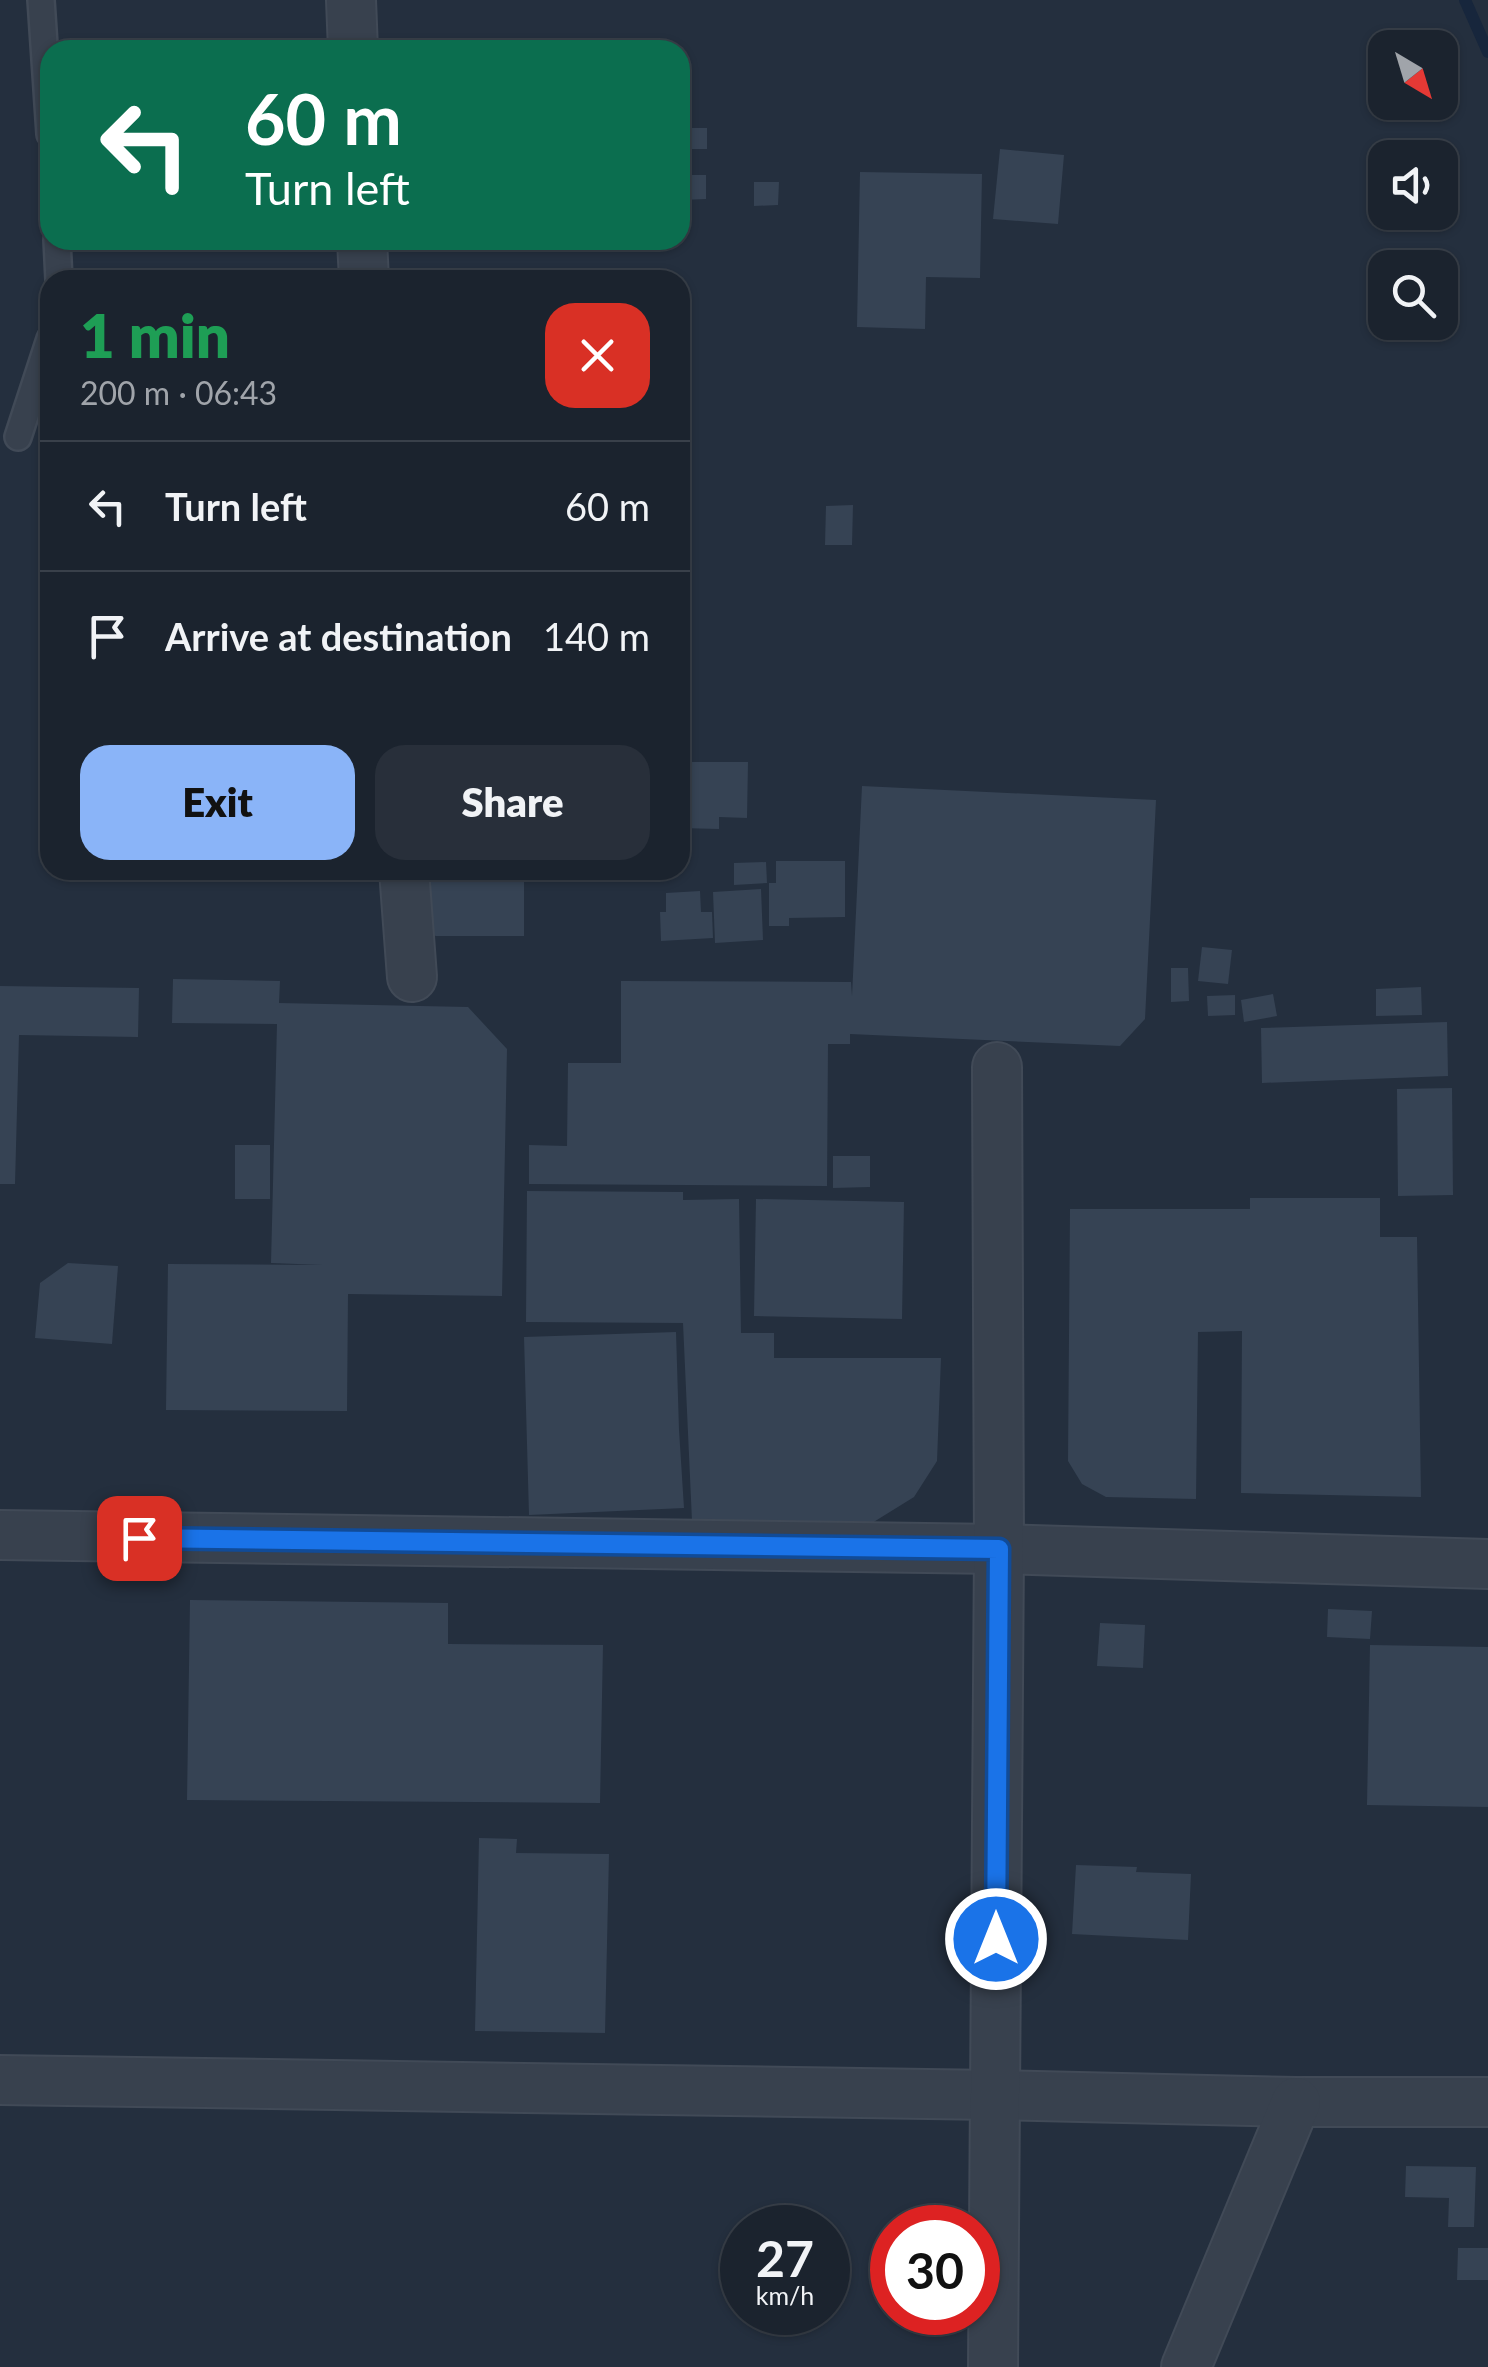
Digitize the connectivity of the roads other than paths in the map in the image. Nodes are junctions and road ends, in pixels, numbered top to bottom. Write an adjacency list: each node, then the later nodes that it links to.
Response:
1 (42, 0): 3 (lane)
2 (351, 0): 4 (street)
3 (44, 40)
4 (353, 40)
5 (40, 370): 6 (lane)
6 (18, 437)
7 (405, 880): 8 (street)
8 (412, 977)
9 (997, 1067): 11 (street)
10 (0, 1535): 11 (street)
11 (999, 1549): 12 (street); 14 (street)
12 (1488, 1564)
13 (0, 2080): 14 (street)
14 (994, 2095): 15 (street); 17 (street)
15 (1296, 2102): 16 (street); 18 (street)
16 (1488, 2102)
17 (993, 2367)
18 (1186, 2367)

